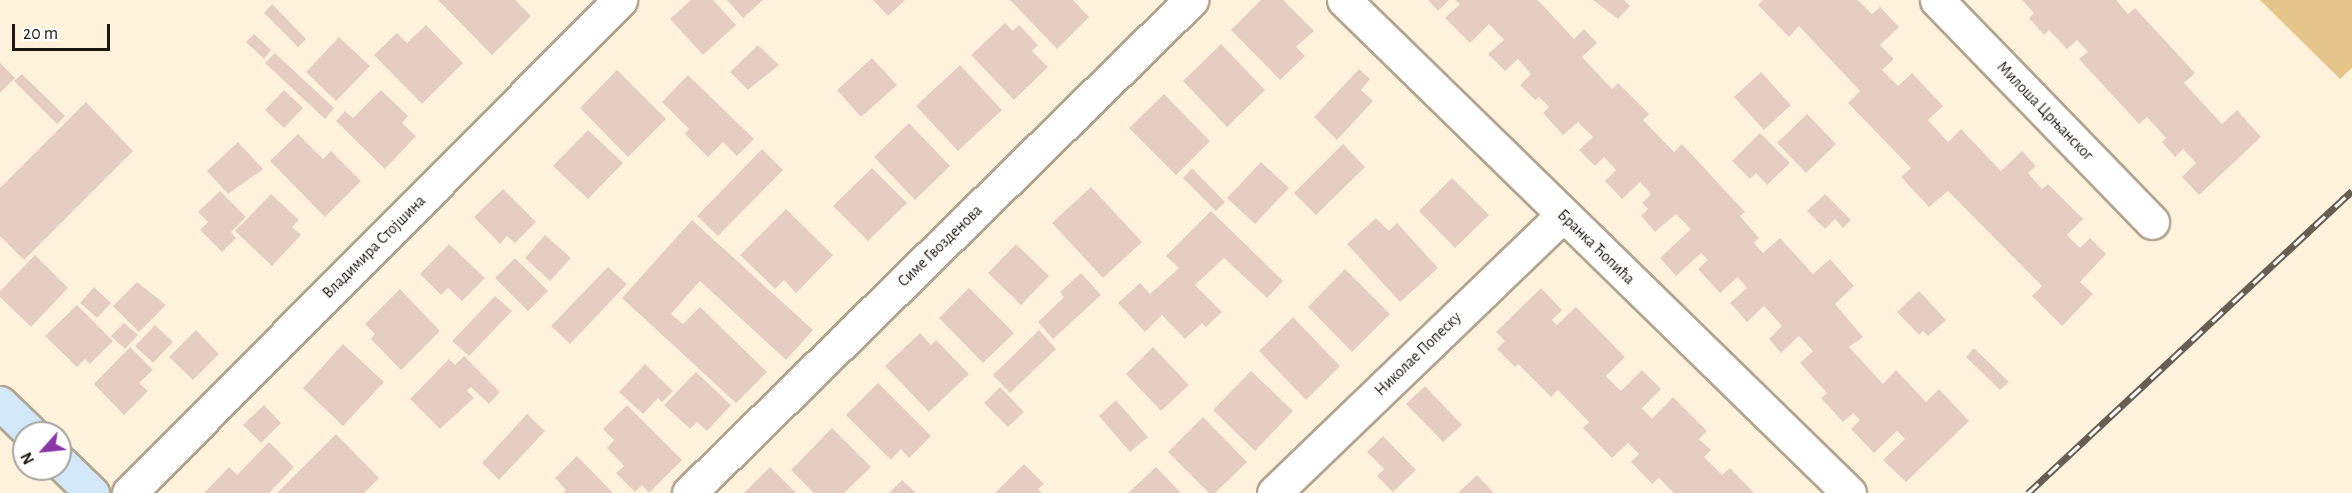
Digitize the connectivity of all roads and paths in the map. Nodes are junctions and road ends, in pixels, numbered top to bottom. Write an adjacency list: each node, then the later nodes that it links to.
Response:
1 (620, 0): 11 (street, Владимира Стојшина)
2 (1191, 0): 12 (street, Симе Гвозденова)
3 (1344, 0): 5 (street, Бранка Ћопића)
4 (1937, 0): 6 (street, Милоша Црњанског)
5 (1563, 214): 13 (street, Николае Попеску); 14 (street, Бранка Ћопића)
6 (2152, 222)
7 (0, 403): 8 (main road)
8 (19, 421)
9 (72, 474): 10 (main road)
10 (92, 493)
11 (129, 493)
12 (689, 493)
13 (1274, 493)
14 (1849, 493)

